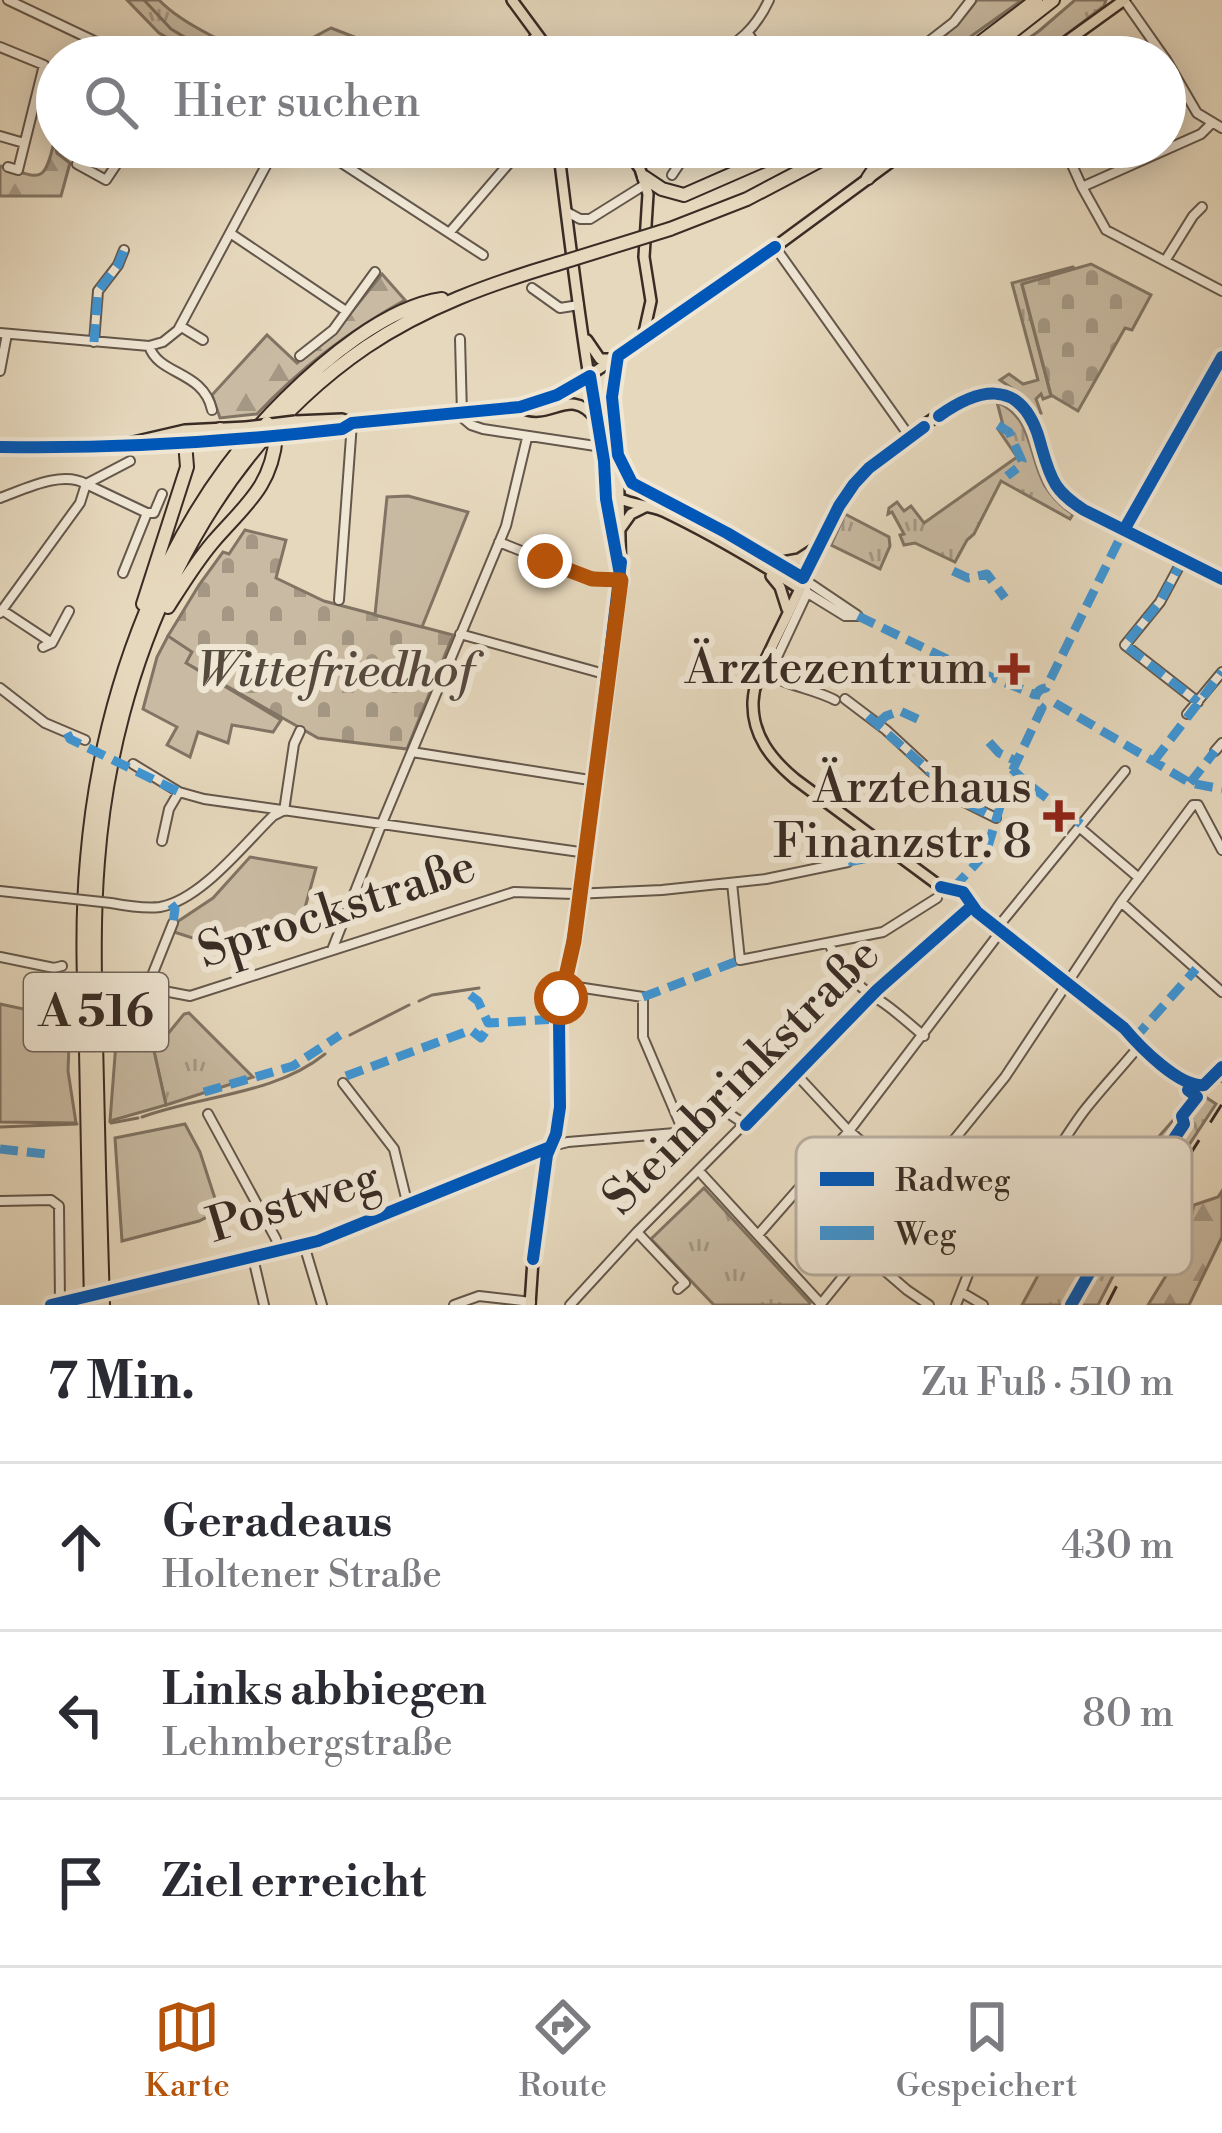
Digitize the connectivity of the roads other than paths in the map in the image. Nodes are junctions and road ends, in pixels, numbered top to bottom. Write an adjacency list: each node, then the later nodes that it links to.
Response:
1 (8, 0): 10 (street)
2 (512, 0): 8 (main road)
3 (769, 0): 9 (street)
4 (971, 0): 15 (street)
5 (1036, 0): 16 (highway)
6 (1053, 0): 17 (highway)
7 (1124, 0): 18 (main road); 19 (street)
8 (531, 26): 11 (main road); 12 (main road)
9 (748, 33): 13 (street); 14 (street)
10 (84, 36)
11 (535, 36)
12 (538, 36)
13 (744, 36)
14 (750, 36)
15 (936, 36)
16 (990, 36)
17 (1007, 36)
18 (1074, 36)
19 (1150, 36)
20 (0, 47): 21 (street)
21 (36, 62)
22 (1186, 94): 24 (street)
23 (36, 96): 27 (street)
24 (1217, 125): 26 (street)
25 (0, 136): 27 (street)
26 (1186, 141)
27 (24, 142): 28 (street)
28 (8, 167)
29 (84, 168): 30 (street)
30 (114, 168)
31 (265, 168): 52 (street)
32 (350, 168): 51 (street)
33 (505, 168): 51 (street)
34 (561, 168): 50 (main road)
35 (638, 168): 47 (main road)
36 (677, 168): 45 (street)
37 (747, 168): 47 (highway)
38 (804, 168): 44 (highway)
39 (807, 168): 44 (highway, A 516)
40 (875, 168): 46 (highway)
41 (882, 168): 46 (main road)
42 (1073, 168): 48 (street)
43 (1125, 168): 48 (street)
44 (798, 173): 60 (highway, A 516, bridge)
45 (672, 175)
46 (868, 178): 53 (main road)
47 (645, 180): 50 (street); 62 (main road)
48 (1082, 187): 56 (street)
49 (1202, 207): 56 (street)
50 (567, 212): 63 (main road)
51 (449, 232): 55 (street)
52 (230, 233): 64 (street); 65 (street)
53 (776, 247): 61 (main road); 83 (street)
54 (124, 250): 71 (street)
55 (484, 255)
56 (1165, 261): 59 (street)
57 (375, 272): 64 (street)
58 (532, 288): 63 (street)
59 (1222, 290)
60 (461, 296): 124 (highway, A 516); 124 (highway, A 516)
61 (700, 299): 62 (main road); 69 (main road)
62 (651, 302): 69 (main road)
63 (579, 305): 66 (main road)
64 (346, 311): 73 (street)
65 (180, 326): 70 (street); 72 (street)
66 (584, 333): 75 (main road); 78 (main road)
67 (4, 334): 71 (street); 76 (street)
68 (460, 339): 82 (street)
69 (642, 339): 75 (main road)
70 (203, 340)
71 (94, 342): 72 (street)
72 (149, 346): 81 (street)
73 (300, 356)
74 (1222, 357): 77 (street)
75 (615, 358): 78 (main road); 79 (main road)
76 (0, 371)
77 (1218, 374): 109 (street)
78 (590, 376): 79 (main road); 80 (main road); 84 (main road)
79 (612, 398): 97 (main road)
80 (520, 407): 82 (main road); 84 (main road)
81 (212, 410)
82 (460, 414): 86 (main road); 91 (street)
83 (895, 415): 87 (street); 90 (street); 96 (street)
84 (597, 420): 95 (main road)
85 (266, 423): 86 (main road, bridge); 88 (main road, bridge); 89 (highway, bridge)
86 (352, 423): 89 (main road); 119 (street)
87 (923, 427): 90 (main road); 109 (main road)
88 (220, 429): 92 (highway); 94 (main road)
89 (277, 436): 92 (main road, bridge); 124 (highway)
90 (910, 437): 96 (main road)
91 (527, 438): 95 (street); 110 (street)
92 (185, 442): 94 (main road); 124 (highway)
93 (0, 447): 94 (main road)
94 (118, 447)
95 (602, 447): 99 (main road)
96 (895, 448): 111 (main road)
97 (618, 455): 101 (main road); 103 (main road)
98 (130, 461): 100 (street)
99 (604, 461): 103 (main road); 106 (main road)
100 (86, 484): 104 (street); 107 (street); 122 (street)
101 (635, 486): 103 (main road); 113 (main road)
102 (161, 494): 107 (street)
103 (618, 496): 105 (main road); 106 (main road); 108 (main road)
104 (0, 498)
105 (649, 505): 108 (main road); 114 (main road)
106 (608, 507): 117 (main road)
107 (147, 513): 115 (street)
108 (621, 529): 117 (main road)
109 (1124, 530): 112 (main road)
110 (499, 542): 117 (street); 123 (street)
111 (822, 545): 113 (main road); 118 (main road)
112 (1184, 559): 116 (main road); 131 (street)
113 (777, 562): 118 (main road)
114 (764, 568): 118 (main road); 121 (main road)
115 (123, 573)
116 (1222, 579)
117 (621, 580): 128 (main road)
118 (803, 586): 118 (street); 121 (main road); 126 (street)
119 (339, 600)
120 (69, 610): 122 (street)
121 (788, 611): 125 (main road)
122 (1, 612)
123 (460, 634): 128 (street); 135 (street)
124 (143, 636): 195 (highway, A 516); 199 (highway, A 516)
125 (761, 668): 126 (street); 130 (street); 154 (main road)
126 (780, 669): 130 (street)
127 (1222, 672): 131 (street)
128 (608, 675): 138 (main road)
129 (0, 688): 134 (street)
130 (840, 699): 141 (street)
131 (1198, 702): 132 (street)
132 (1187, 715)
133 (300, 731): 140 (street)
134 (86, 740)
135 (412, 752): 138 (street); 142 (street)
136 (133, 764): 139 (street)
137 (1125, 771): 143 (street)
138 (596, 781): 146 (main road)
139 (179, 792): 140 (street); 144 (street)
140 (284, 811): 142 (street); 150 (street, bridge)
141 (996, 818)
142 (382, 824): 146 (street); 158 (street)
143 (1079, 827): 148 (street); 156 (street)
144 (162, 841)
145 (1222, 850): 148 (street)
146 (586, 853): 151 (main road)
147 (848, 862): 149 (street, Sprockstraße)
148 (1139, 878): 153 (street)
149 (732, 883): 151 (street, Sprockstraße); 157 (street)
150 (0, 891)
151 (581, 893): 158 (street, Sprockstraße); 162 (main road)
152 (937, 898): 157 (street)
153 (1121, 902): 161 (street); 165 (street)
154 (972, 906): 156 (main road); 166 (street, Steinbrinkstraße)
155 (173, 923): 164 (street)
156 (999, 930): 161 (main road); 167 (street)
157 (829, 943): 166 (street)
158 (332, 950): 164 (street, Sprockstraße)
159 (0, 957): 160 (street)
160 (62, 966)
161 (1066, 983): 168 (main road); 178 (street)
162 (564, 985): 174 (street); 180 (main road)
163 (118, 988): 164 (street, Sprockstraße)
164 (148, 988)
165 (1222, 992)
166 (872, 996): 167 (street); 170 (street, Steinbrinkstraße)
167 (924, 1036): 175 (street)
168 (1140, 1045): 169 (main road); 179 (street)
169 (1222, 1067)
170 (795, 1073): 173 (street, Steinbrinkstraße); 175 (street)
171 (343, 1083): 184 (street)
172 (208, 1114): 188 (street)
173 (746, 1125): 174 (street, Postweg); 181 (street, Steinbrinkstraße)
174 (683, 1131): 180 (street, Postweg)
175 (850, 1131): 176 (street); 177 (street)
176 (845, 1137)
177 (857, 1137)
178 (956, 1137)
179 (1066, 1137)
180 (550, 1147): 184 (main road, Postweg); 197 (main road)
181 (699, 1171): 185 (street, Steinbrinkstraße); 186 (street)
182 (796, 1192): 186 (street)
183 (0, 1201): 196 (street)
184 (408, 1206): 187 (main road, Postweg)
185 (637, 1232): 193 (street); 203 (street, Steinbrinkstraße)
186 (758, 1235): 198 (street)
187 (304, 1245): 188 (main road, Postweg); 201 (street)
188 (279, 1252): 189 (main road, Postweg)
189 (253, 1258): 195 (main road, Postweg, bridge); 200 (street)
190 (844, 1275): 198 (street)
191 (892, 1275): 204 (street)
192 (968, 1275): 194 (street)
193 (678, 1289)
194 (962, 1292): 205 (street); 206 (street)
195 (87, 1301): 196 (main road, Postweg)
196 (56, 1304)
197 (530, 1304): 202 (street)
198 (820, 1304)
199 (103, 1305)
200 (264, 1305)
201 (322, 1305)
202 (454, 1305)
203 (570, 1305)
204 (929, 1305)
205 (956, 1305)
206 (983, 1305)

